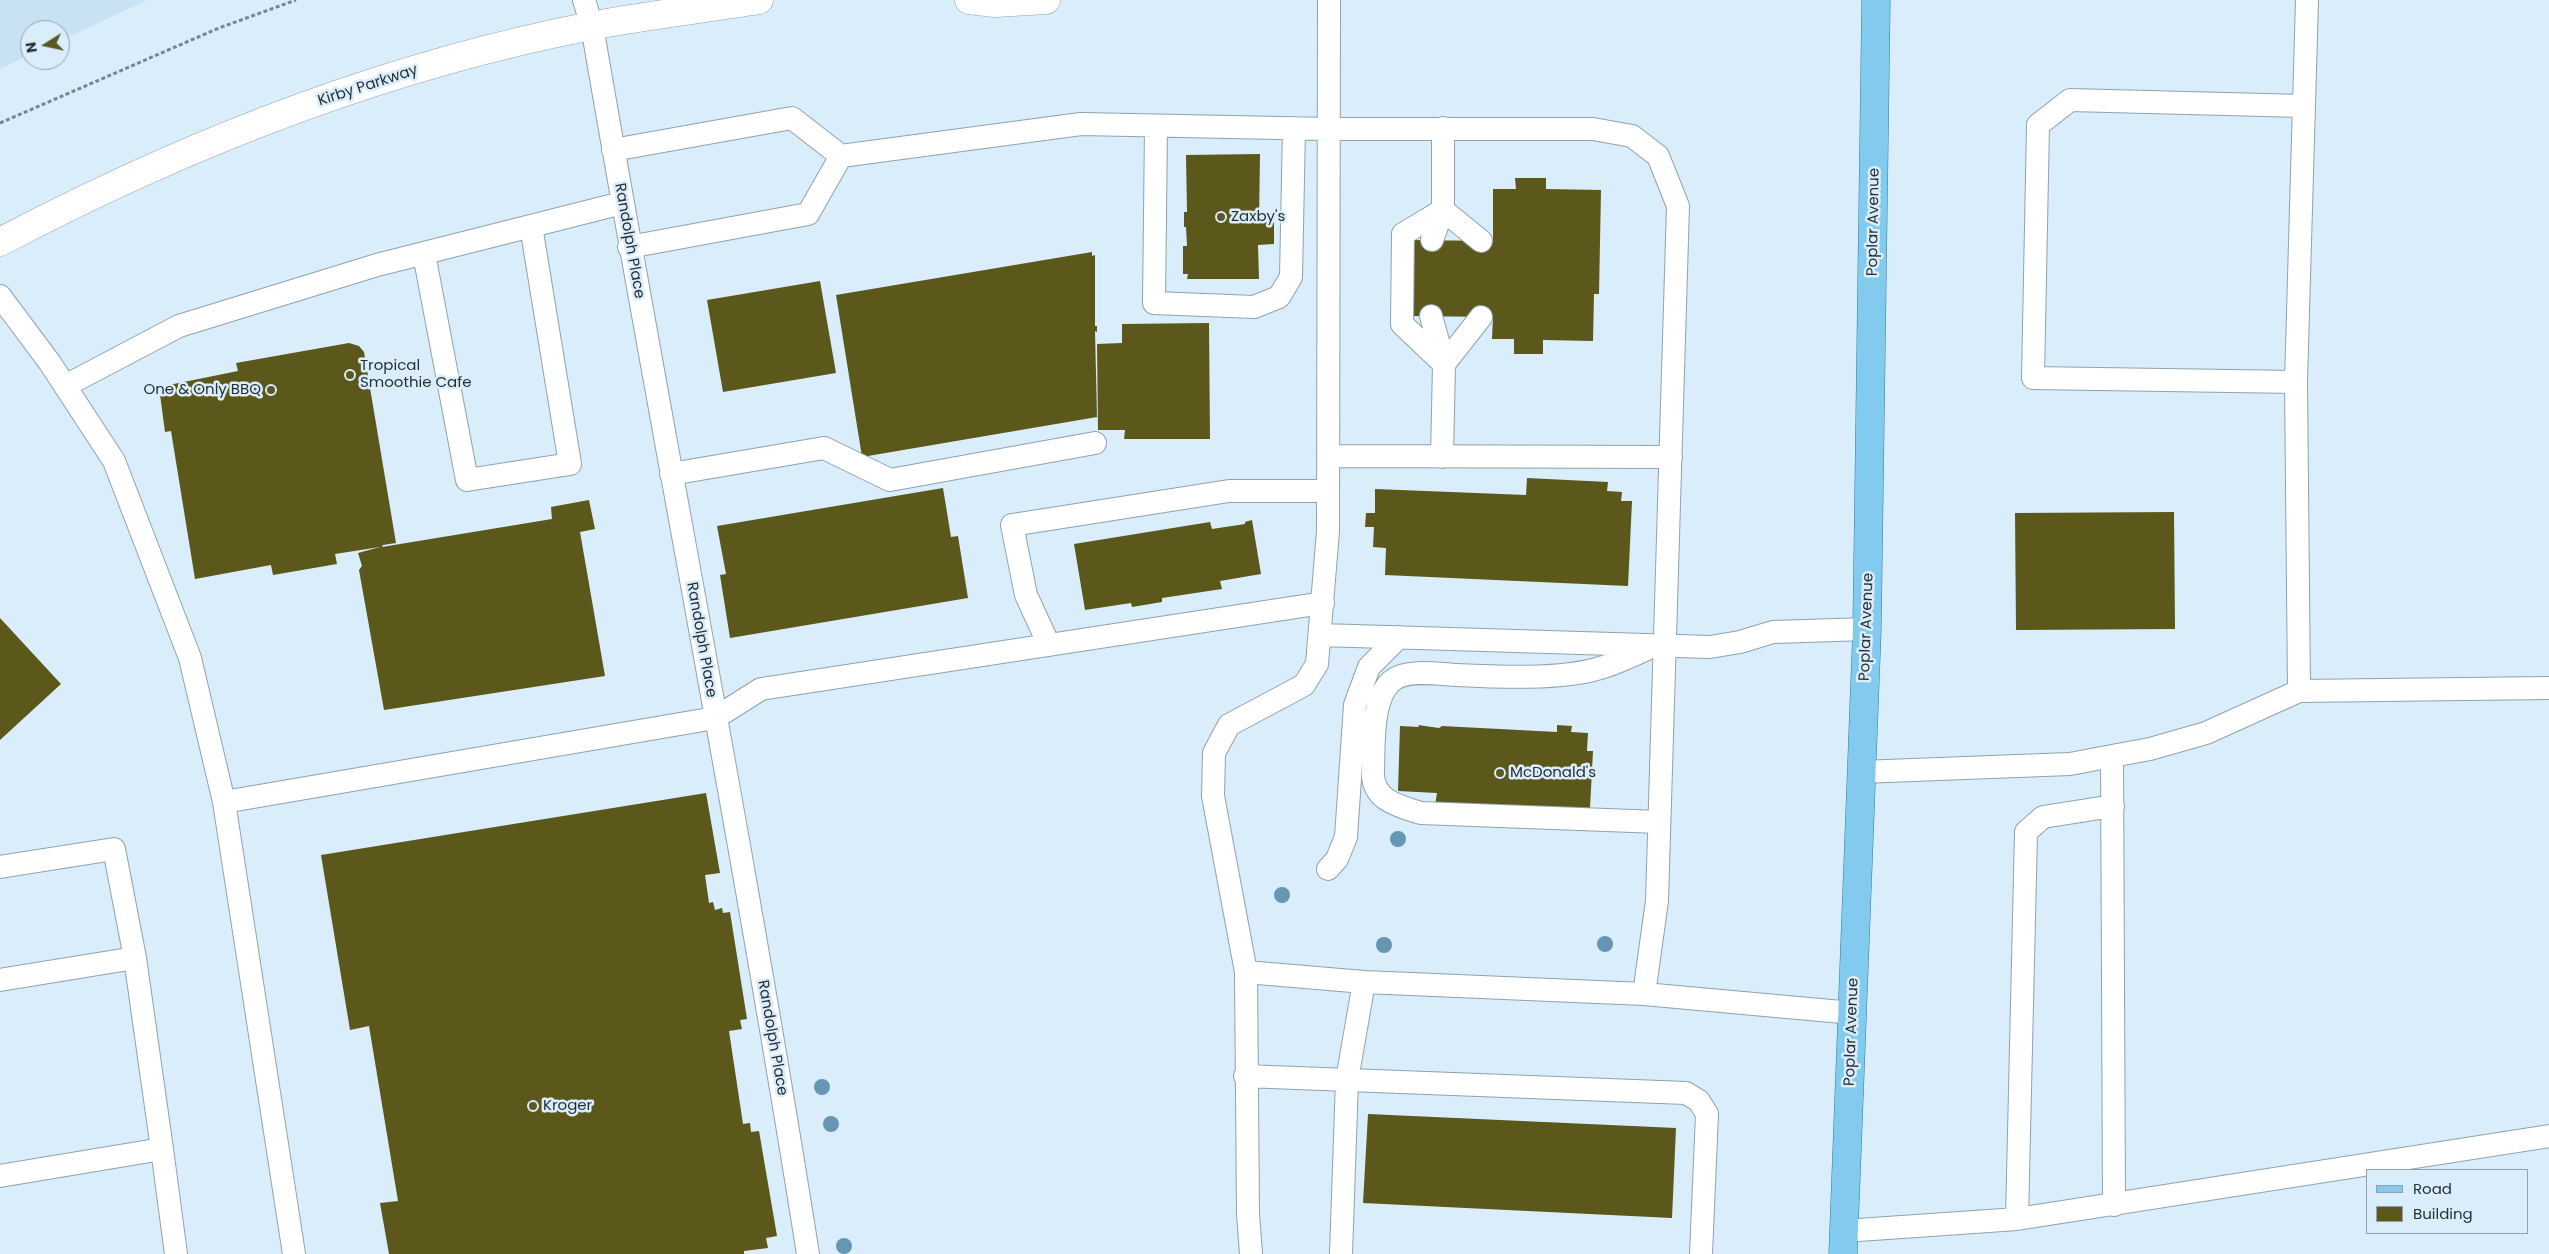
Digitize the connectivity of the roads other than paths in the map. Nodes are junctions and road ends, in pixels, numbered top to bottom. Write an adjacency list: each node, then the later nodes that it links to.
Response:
1 (584, 0): 8 (lane, Randolph Place)
2 (758, 0): 8 (main road, Kirby Parkway)
3 (968, 0): 4 (main road)
4 (1046, 0)
5 (1329, 0): 13 (lane)
6 (1876, 0): 37 (main road, Poplar Avenue)
7 (2307, 0): 9 (lane)
8 (592, 26): 14 (lane, Randolph Place); 21 (main road, Kirby Parkway)
9 (2303, 106): 28 (lane); 28 (lane)
10 (1156, 126): 11 (lane); 11 (lane); 15 (lane)
11 (1294, 128): 13 (lane)
12 (1443, 128): 13 (lane); 17 (lane); 33 (lane)
13 (1329, 129): 31 (lane)
14 (613, 150): 15 (lane); 16 (lane, Randolph Place)
15 (841, 156): 22 (lane)
16 (622, 203): 18 (lane); 22 (lane, Randolph Place)
17 (1443, 210): 19 (lane); 20 (lane); 27 (lane)
18 (531, 226): 23 (lane); 23 (lane)
19 (1432, 240)
20 (1472, 241)
21 (0, 242)
22 (630, 247): 34 (lane, Randolph Place)
23 (424, 254): 29 (lane)
24 (0, 296): 29 (lane)
25 (1431, 316): 27 (lane)
26 (1471, 317): 27 (lane)
27 (1444, 364): 32 (lane)
28 (2296, 382): 43 (lane)
29 (65, 386): 47 (lane)
30 (1095, 443): 34 (lane)
31 (1328, 456): 32 (lane); 35 (lane)
32 (1442, 456): 33 (lane)
33 (1671, 458): 41 (lane)
34 (671, 474): 44 (lane, Randolph Place)
35 (1328, 491): 36 (lane); 40 (lane)
36 (1324, 603): 38 (lane); 40 (lane)
37 (1867, 629): 41 (lane); 46 (main road, Poplar Avenue)
38 (1321, 635): 39 (lane); 53 (lane)
39 (1399, 637): 41 (lane); 51 (lane)
40 (1049, 645): 44 (lane)
41 (1659, 647): 49 (lane); 49 (lane)
42 (2549, 688): 43 (lane)
43 (2299, 691): 45 (lane)
44 (715, 718): 47 (lane); 68 (lane, Randolph Place)
45 (2112, 756): 46 (lane); 48 (lane)
46 (1861, 772): 57 (main road, Poplar Avenue)
47 (224, 802): 67 (lane)
48 (2113, 806): 63 (lane); 64 (lane)
49 (1659, 822): 56 (lane)
50 (0, 867): 52 (lane)
51 (1328, 869)
52 (135, 958): 54 (lane); 61 (lane)
53 (1246, 972): 55 (lane); 58 (lane)
54 (0, 980)
55 (1364, 982): 56 (lane); 59 (lane)
56 (1644, 994): 57 (lane)
57 (1852, 1013): 65 (main road, Poplar Avenue)
58 (1245, 1076): 59 (lane); 69 (lane)
59 (1347, 1080): 70 (lane); 71 (lane)
60 (2549, 1136): 63 (lane)
61 (162, 1148): 62 (lane); 66 (lane)
62 (0, 1176)
63 (2114, 1205): 64 (lane)
64 (2017, 1219): 65 (lane)
65 (1844, 1242)
66 (176, 1254)
67 (294, 1254)
68 (808, 1254)
69 (1251, 1254)
70 (1341, 1254)
71 (1701, 1254)

